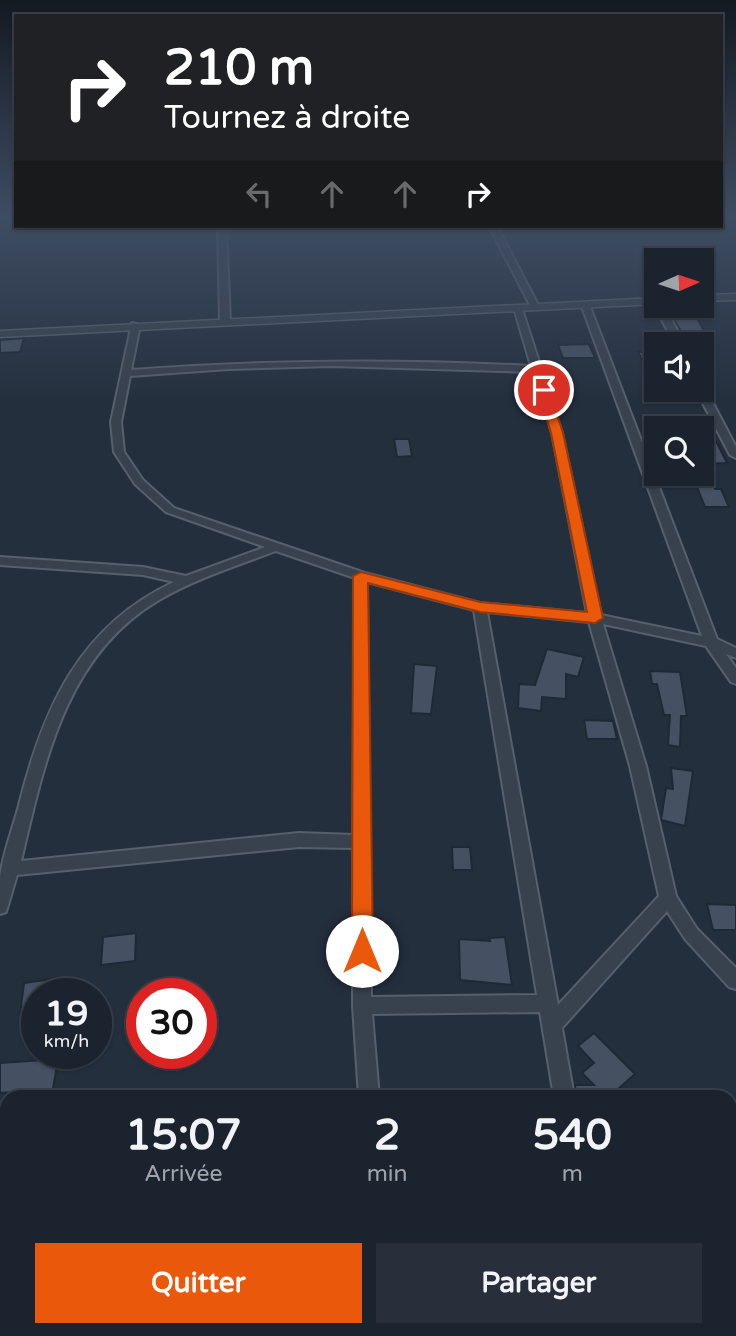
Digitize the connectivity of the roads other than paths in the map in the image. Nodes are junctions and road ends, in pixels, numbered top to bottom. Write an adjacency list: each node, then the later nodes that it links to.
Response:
1 (224, 278): 9 (street)
2 (520, 278): 7 (street)
3 (736, 297): 4 (street)
4 (714, 298)
5 (644, 302): 6 (street)
6 (585, 304): 7 (street); 22 (street)
7 (535, 307): 8 (street)
8 (518, 308): 9 (street); 12 (street)
9 (225, 322): 10 (street)
10 (135, 326): 11 (street); 13 (street)
11 (0, 334)
12 (537, 369): 13 (street); 21 (street)
13 (125, 373): 16 (street)
14 (707, 402): 15 (street)
15 (735, 455)
16 (278, 546): 18 (street); 19 (street)
17 (0, 561): 19 (street)
18 (361, 576): 20 (street); 25 (street)
19 (190, 581): 26 (street)
20 (480, 607): 21 (street); 30 (street)
21 (595, 618): 22 (street); 27 (street)
22 (711, 642): 23 (street); 24 (street)
23 (736, 653)
24 (736, 679)
25 (363, 842): 26 (street); 31 (street)
26 (12, 869): 28 (street)
27 (668, 898): 29 (street); 32 (street)
28 (0, 906)
29 (736, 981)
30 (547, 1003): 31 (street); 32 (street)
31 (362, 1006): 33 (street)
32 (553, 1024): 34 (street)
33 (368, 1090)
34 (564, 1090)

